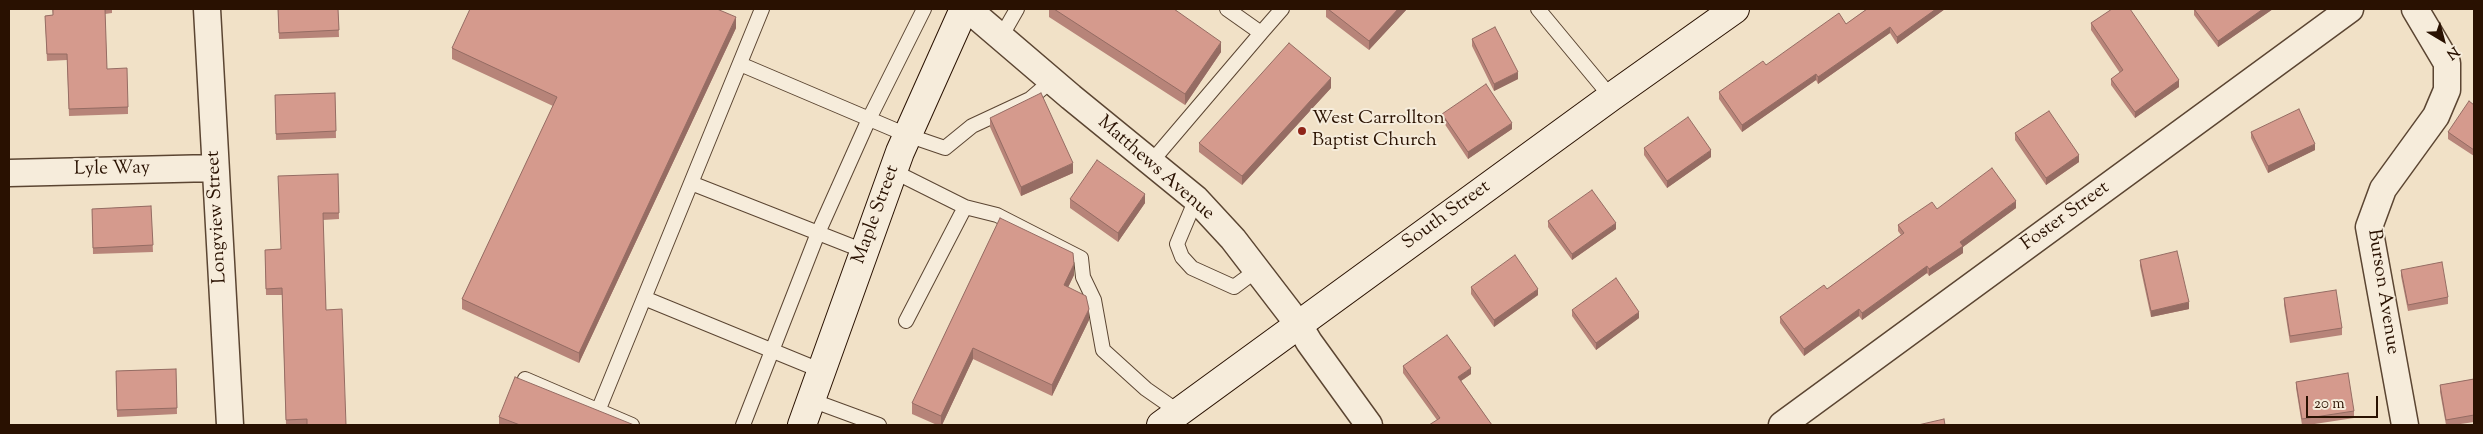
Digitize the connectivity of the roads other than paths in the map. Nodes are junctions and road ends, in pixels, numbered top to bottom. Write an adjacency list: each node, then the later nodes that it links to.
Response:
1 (207, 9): 20 (street, Longview Street)
2 (762, 9): 14 (lane)
3 (924, 9): 17 (lane)
4 (966, 9): 13 (street, Matthews Avenue); 18 (street, Maple Street)
5 (1017, 9): 13 (lane)
6 (1227, 9): 12 (lane)
7 (1538, 9): 16 (lane)
8 (1735, 9): 16 (street, South Street)
9 (2350, 9): 44 (street, Foster Street)
10 (2415, 9): 45 (street, Burson Avenue)
11 (1275, 11): 12 (lane)
12 (1261, 33): 19 (lane)
13 (1000, 37): 15 (street, Matthews Avenue)
14 (740, 64): 17 (lane); 23 (lane)
15 (1052, 81): 18 (lane); 19 (street, Matthews Avenue)
16 (1611, 97): 31 (street, South Street)
17 (869, 119): 18 (lane); 26 (lane)
18 (907, 135): 21 (street, Maple Street)
19 (1152, 161): 24 (street, Matthews Avenue)
20 (214, 168): 22 (street, Lyle Way); 38 (street, Longview Street)
21 (893, 171): 25 (lane); 27 (street, Maple Street)
22 (9, 173)
23 (691, 183): 26 (lane); 29 (lane)
24 (1196, 199): 28 (street, Matthews Avenue); 28 (lane)
25 (965, 207): 30 (lane); 37 (lane)
26 (818, 233): 27 (lane); 32 (lane)
27 (864, 251): 33 (street, Maple Street)
28 (1257, 270): 31 (street, Matthews Avenue)
29 (644, 298): 32 (lane); 36 (lane)
30 (906, 321)
31 (1299, 325): 37 (street, South Street); 43 (street, Matthews Avenue)
32 (772, 351): 33 (lane); 40 (lane)
33 (822, 371): 35 (street, Maple Street)
34 (525, 379): 36 (lane)
35 (811, 400): 41 (street, Maple Street); 42 (lane)
36 (598, 411): 39 (lane)
37 (1170, 419)
38 (230, 425)
39 (632, 425)
40 (743, 425)
41 (802, 425)
42 (878, 425)
43 (1369, 425)
44 (1782, 425)
45 (2405, 425)

